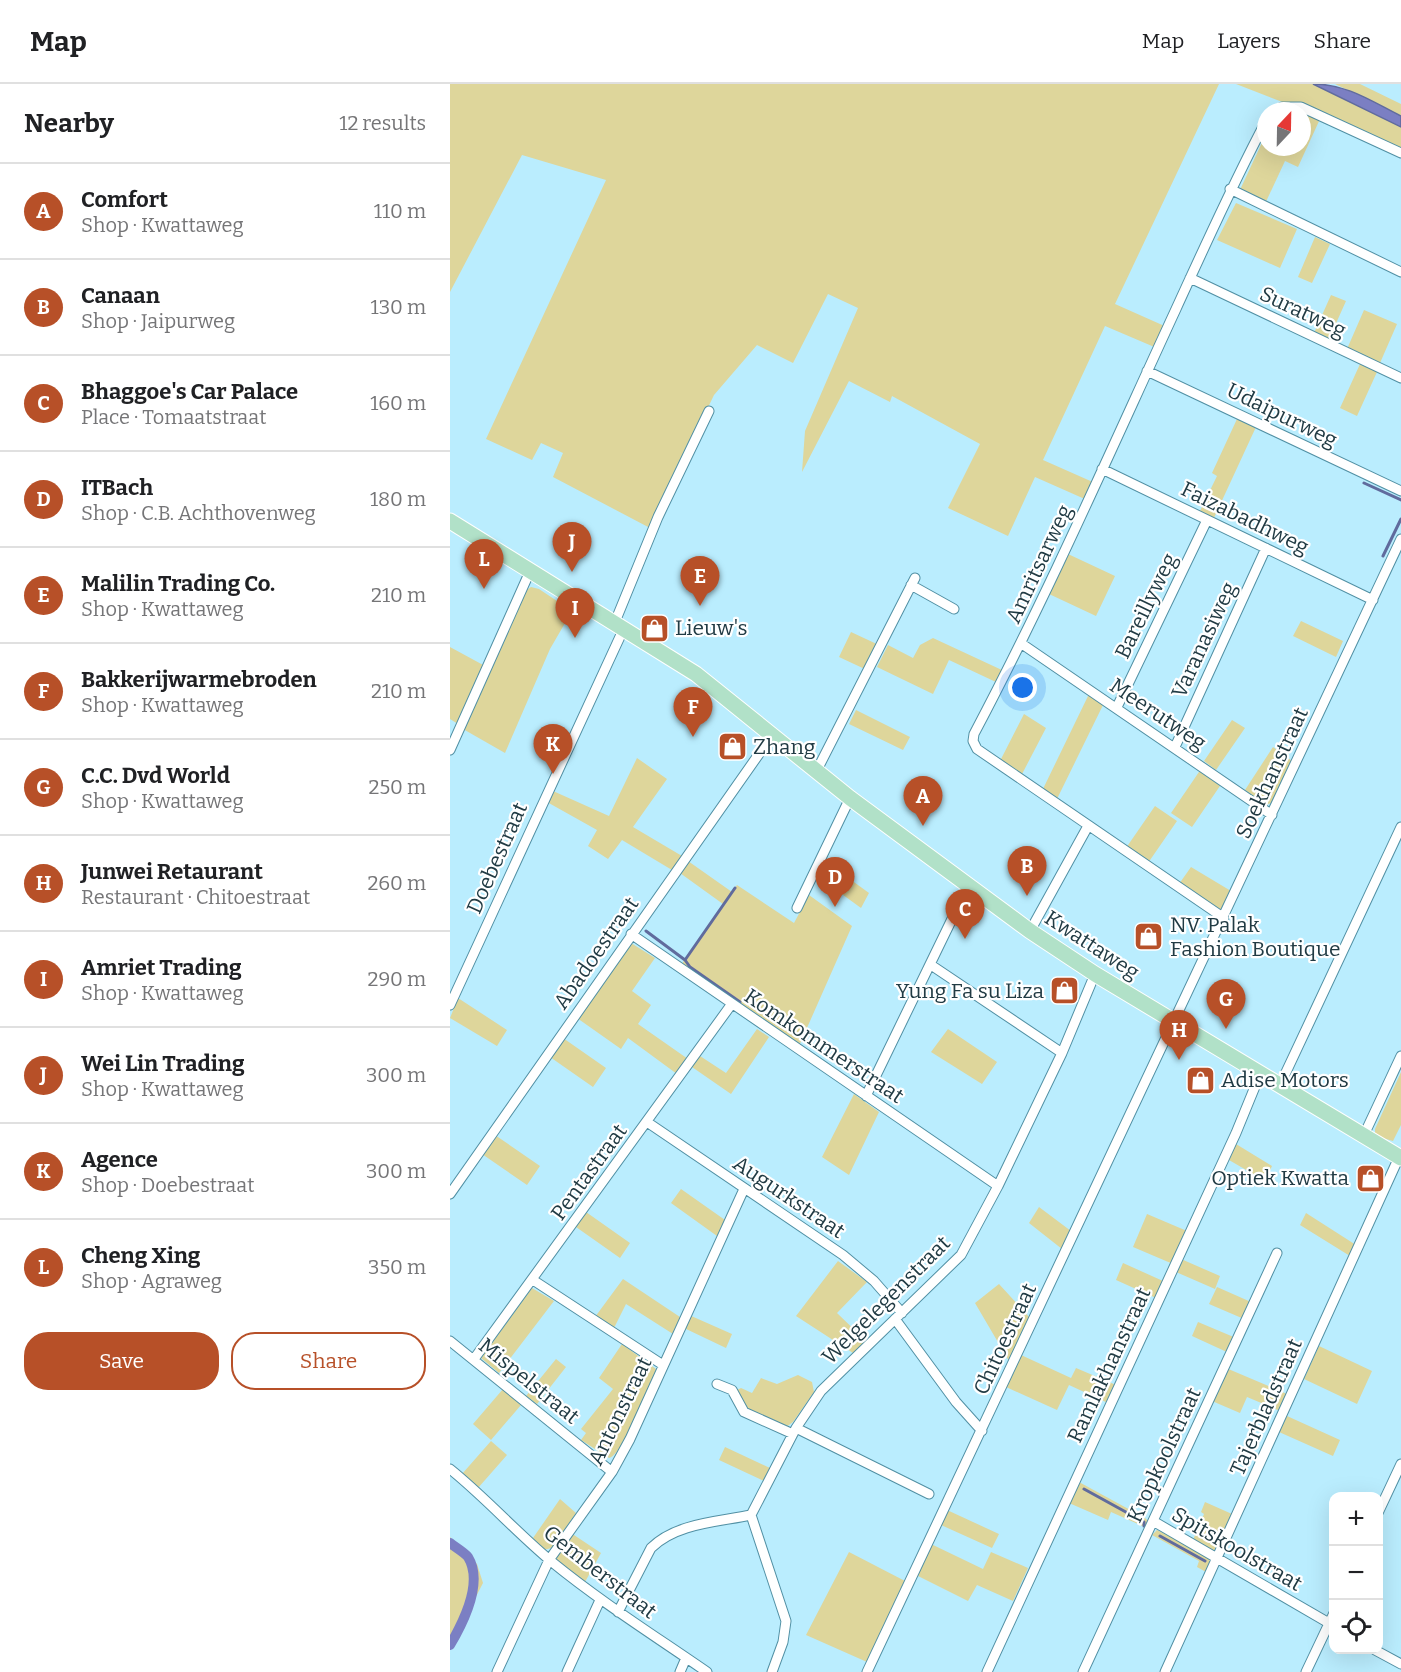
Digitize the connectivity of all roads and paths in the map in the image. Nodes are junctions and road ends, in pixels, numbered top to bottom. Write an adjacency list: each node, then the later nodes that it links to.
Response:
1 (1311, 112): 3 (street)
2 (1257, 138): 4 (street, Amritsarweg)
3 (1401, 153)
4 (1230, 189): 5 (street); 6 (street, Amritsarweg)
5 (1401, 272)
6 (1190, 278): 7 (street, Amritsarweg); 8 (street, Suratweg)
7 (1147, 371): 10 (street, Amritsarweg); 11 (street, Udaipurweg)
8 (1401, 378)
9 (709, 411): 19 (street, Doebestraat)
10 (1102, 469): 12 (street, Faizabadhweg); 20 (street, Amritsarweg)
11 (1401, 491)
12 (1207, 520): 15 (street, Faizabadhweg); 21 (street, Bareillyweg)
13 (450, 521): 16 (main road, Kwattaweg)
14 (1401, 539): 17 (street, Soekhanstraat)
15 (1266, 548): 17 (street, Faizabadhweg); 23 (street, Varanasiweg)
16 (531, 569): 19 (main road, Kwattaweg); 24 (street)
17 (1373, 600): 27 (street, Soekhanstraat)
18 (954, 609): 25 (street)
19 (619, 625): 22 (main road, Kwattaweg); 37 (street, Doebestraat)
20 (1022, 644): 21 (street, Meerutweg); 28 (street, Amritsarweg)
21 (1117, 707): 23 (street, Meerutweg)
22 (773, 734): 25 (main road, Kwattaweg); 34 (street, Abadoestraat)
23 (1175, 747): 27 (street, Meerutweg)
24 (450, 750)
25 (816, 772): 26 (main road, Kwattaweg)
26 (850, 798): 30 (main road, Kwattaweg); 31 (street)
27 (1272, 815): 32 (street, Soekhanstraat)
28 (1088, 826): 32 (street, Amritsarweg); 33 (street)
29 (1401, 827): 43 (street)
30 (969, 884): 33 (main road, Kwattaweg); 35 (street)
31 (797, 908)
32 (1224, 918): 39 (street, Soekhanstraat)
33 (1030, 931): 36 (main road, Kwattaweg)
34 (631, 934): 38 (street, Komkommerstraat); 50 (street, Abadoestraat)
35 (931, 965): 40 (street); 44 (street)
36 (1095, 974): 39 (main road, Kwattaweg); 40 (street, Welgelegenstraat)
37 (450, 1005)
38 (731, 1005): 44 (street, Komkommerstraat); 45 (street, Pentastraat)
39 (1174, 1021): 42 (main road, Kwattaweg); 59 (street, Chitoestraat)
40 (1062, 1053): 48 (street, Welgelegenstraat)
41 (1401, 1056): 46 (street)
42 (1260, 1072): 43 (main road, Kwattaweg); 82 (street, Ramlakhanstraat)
43 (1280, 1085): 46 (main road, Kwattaweg)
44 (866, 1096): 48 (street, Komkommerstraat)
45 (647, 1122): 49 (street, Augurkstraat); 52 (street, Pentastraat)
46 (1364, 1135): 47 (main road, Kwattaweg)
47 (1400, 1158): 67 (street, Tajerbladstraat)
48 (998, 1186): 53 (street, Welgelegenstraat)
49 (744, 1189): 53 (street, Augurkstraat); 56 (street, Antonstraat)
50 (450, 1194)
51 (1277, 1253): 66 (street, Kropkoolstraat)
52 (533, 1280): 55 (street, Pentastraat); 56 (street)
53 (898, 1316): 58 (street, Welgelegenstraat); 59 (street, Augurkstraat)
54 (450, 1341): 55 (street, Mispelstraat)
55 (474, 1359): 62 (street, Mispelstraat)
56 (663, 1365): 62 (street, Antonstraat)
57 (717, 1384): 58 (street)
58 (794, 1431): 63 (street); 65 (street, Welgelegenstraat)
59 (982, 1431): 81 (street, Chitoestraat)
60 (1401, 1464): 64 (street)
61 (450, 1469): 68 (street, Gemberstraat)
62 (612, 1472): 68 (street, Antonstraat)
63 (929, 1494)
64 (1383, 1503)
65 (751, 1515): 70 (street); 80 (street)
66 (1153, 1521): 67 (street, Spitskoolstraat); 83 (street, Kropkoolstraat)
67 (1217, 1558): 71 (street, Spitskoolstraat); 84 (street, Tajerbladstraat)
68 (549, 1560): 69 (street, Gemberstraat); 76 (street, Antonstraat)
69 (600, 1600): 70 (street, Gemberstraat); 77 (street)
70 (618, 1612): 74 (street, Gemberstraat)
71 (1329, 1623)
72 (1329, 1628): 85 (street)
73 (1382, 1654): 75 (street)
74 (686, 1658): 78 (street); 79 (street, Gemberstraat)
75 (1401, 1664)
76 (497, 1672)
77 (567, 1672)
78 (680, 1672)
79 (707, 1672)
80 (772, 1672)
81 (867, 1672)
82 (987, 1672)
83 (1083, 1672)
84 (1165, 1672)
85 (1306, 1672)

